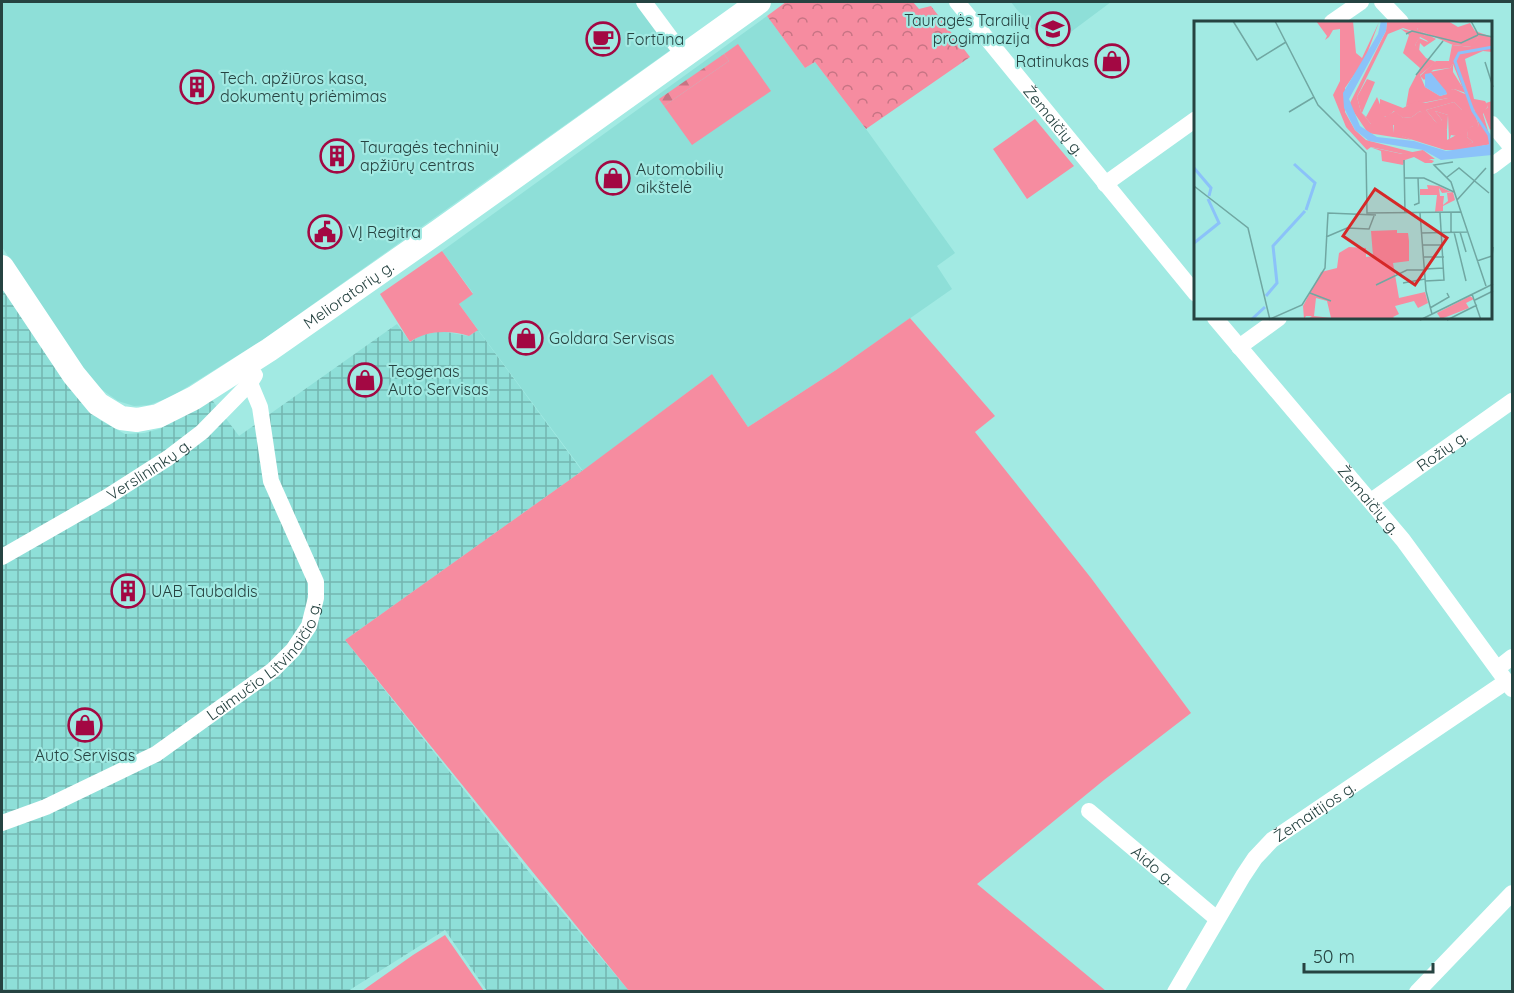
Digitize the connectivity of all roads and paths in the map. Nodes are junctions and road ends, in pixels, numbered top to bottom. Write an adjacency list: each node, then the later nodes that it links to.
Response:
1 (644, 2): 8 (street)
2 (759, 2): 8 (main road, Melioratorių g.)
3 (957, 2): 13 (street, Žemaičių g.)
4 (1361, 2): 6 (street)
5 (1382, 2): 7 (street)
6 (1333, 21)
7 (1400, 21)
8 (684, 56): 19 (main road, Melioratorių g.)
9 (1194, 120): 13 (street)
10 (1493, 126): 11 (street)
11 (1512, 150): 12 (street)
12 (1493, 164)
13 (1105, 184): 15 (street, Žemaičių g.)
14 (2, 267): 19 (main road, Melioratorių g.)
15 (1194, 292)
16 (1217, 320): 18 (street, Žemaičių g.)
17 (1276, 320): 18 (street)
18 (1239, 347): 22 (street, Žemaičių g.)
19 (269, 350): 20 (street, Verslininkų g.)
20 (250, 383): 23 (street, Verslininkų g.); 27 (street, Laimučio Litvinaičio g.)
21 (1512, 401): 22 (street, Rožių g.)
22 (1371, 501): 25 (street, Žemaičių g.)
23 (2, 556)
24 (1512, 657): 25 (street, Žemaitijos g.)
25 (1506, 679): 29 (street, Žemaitijos g.)
26 (1089, 811): 29 (street, Aido g.)
27 (2, 823)
28 (1512, 893): 31 (street)
29 (1216, 919): 30 (street, Žemaitijos g.)
30 (1175, 992)
31 (1417, 992)

